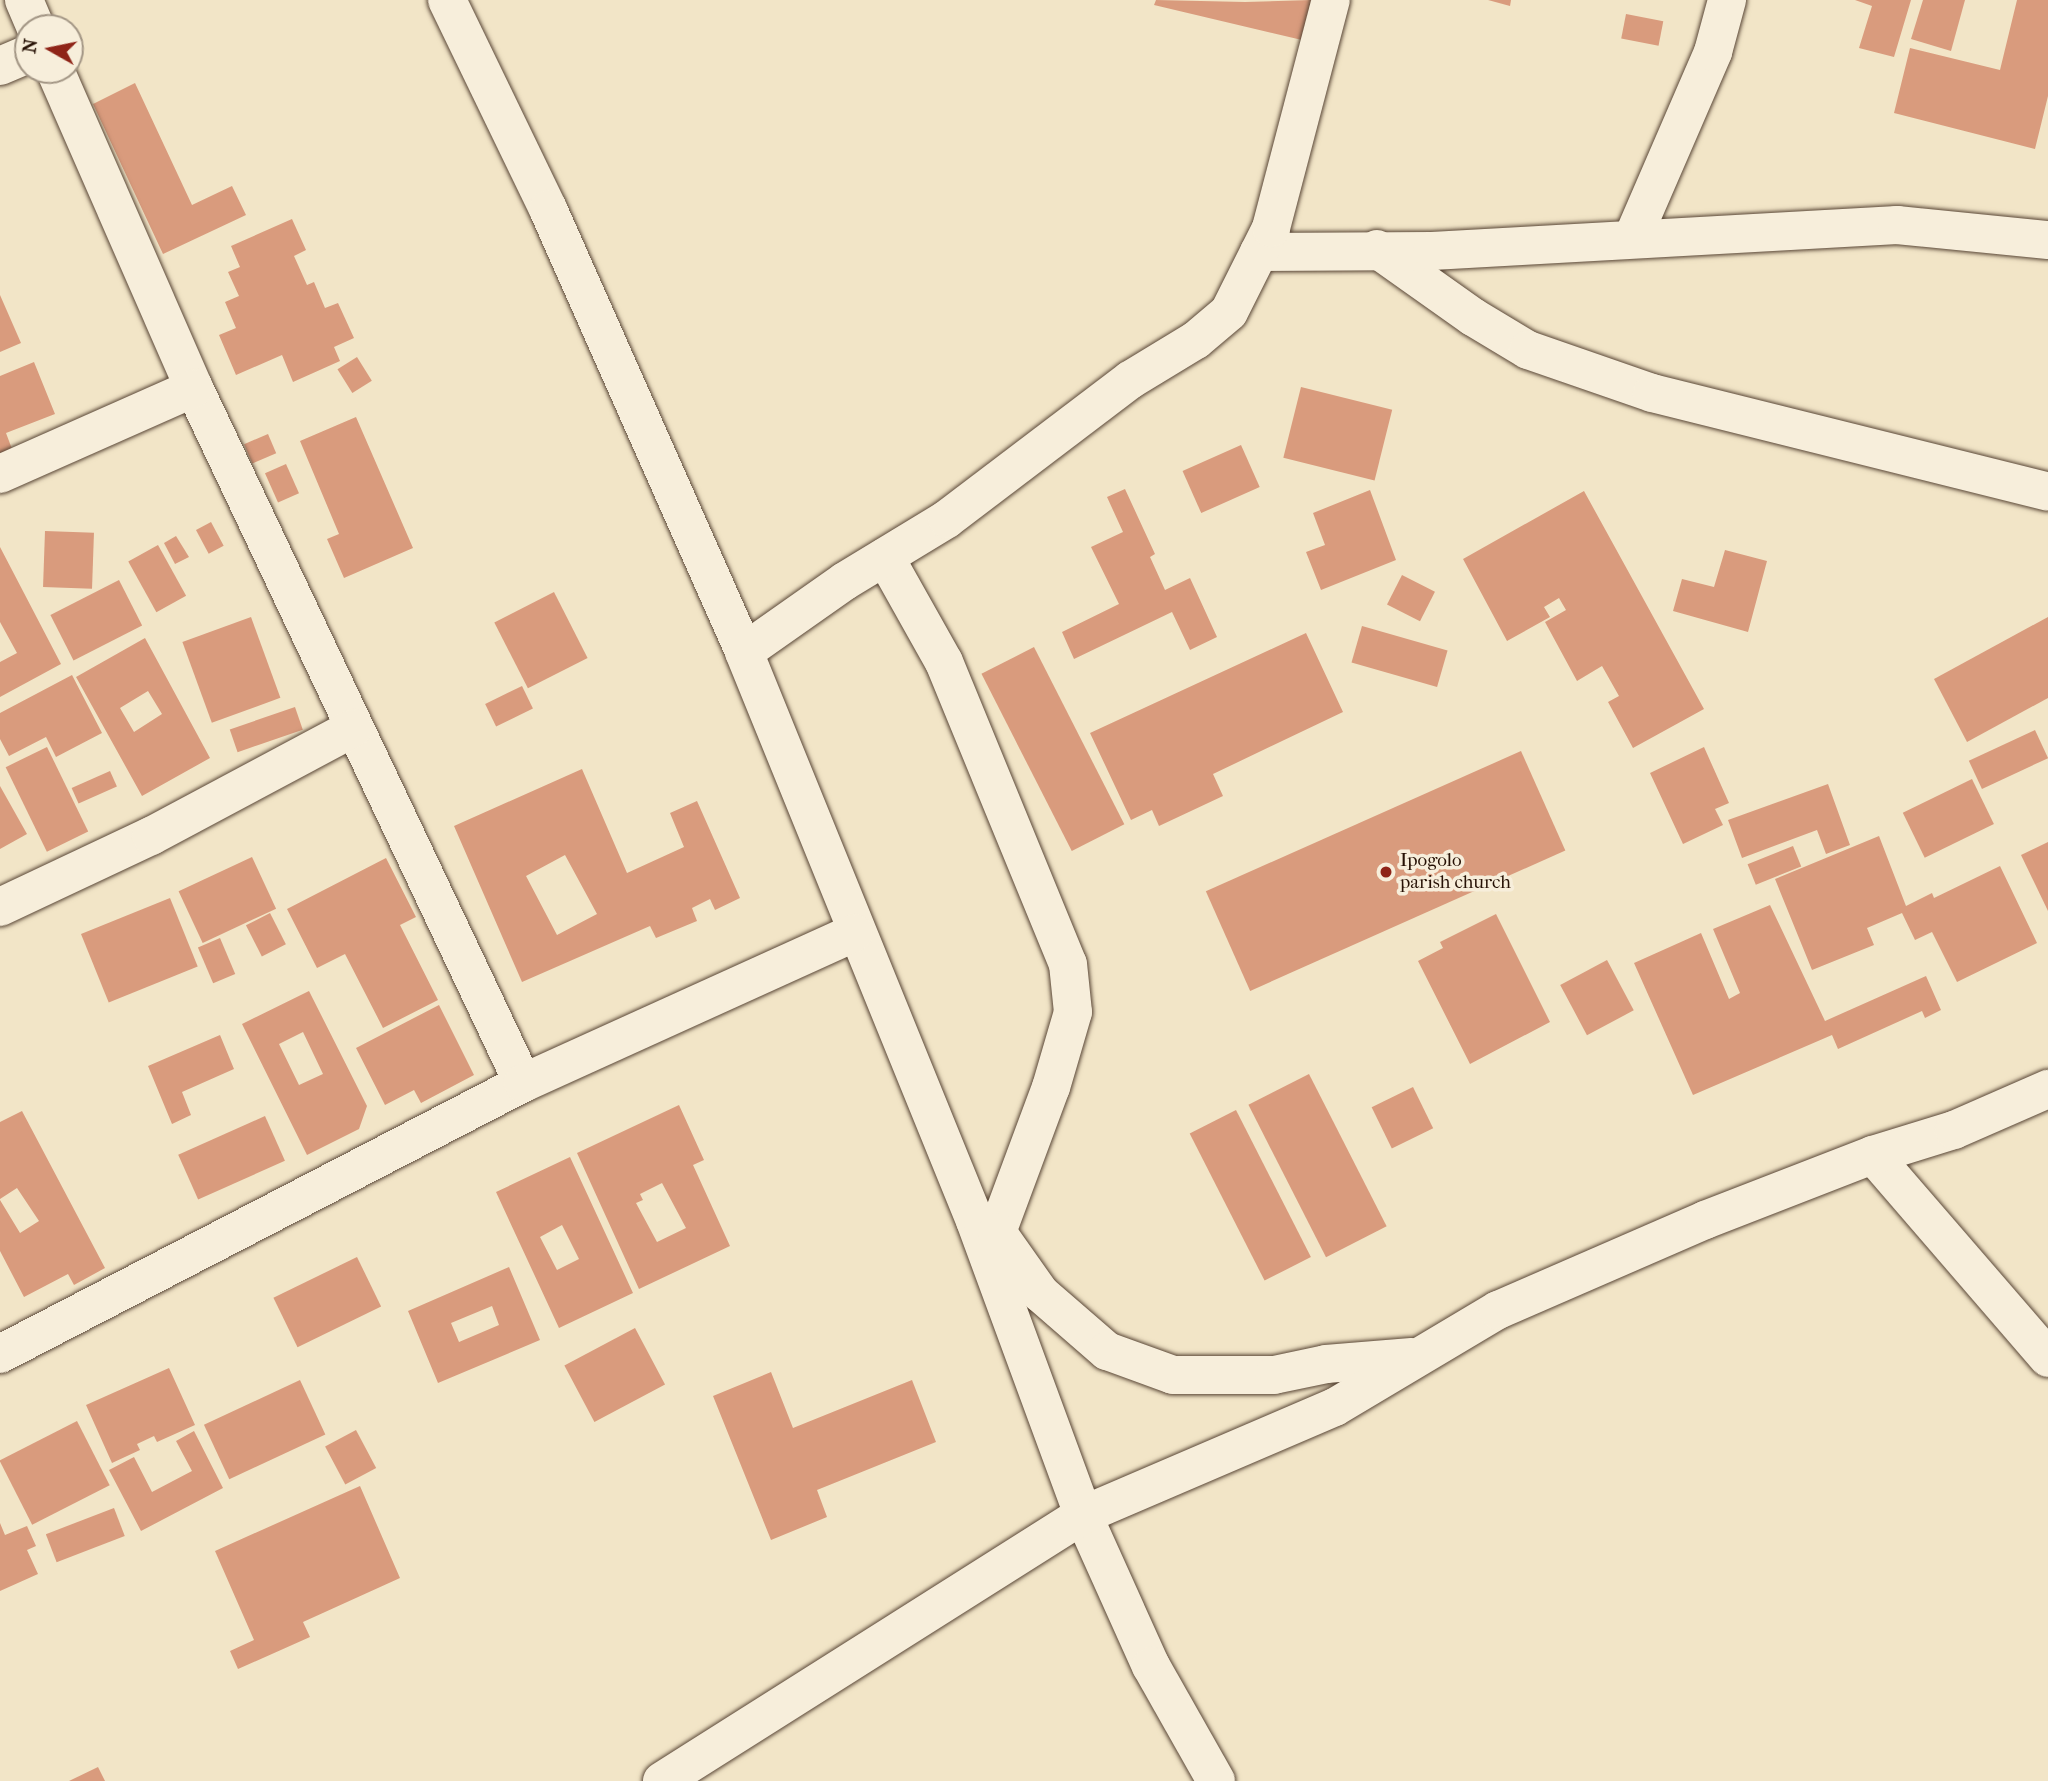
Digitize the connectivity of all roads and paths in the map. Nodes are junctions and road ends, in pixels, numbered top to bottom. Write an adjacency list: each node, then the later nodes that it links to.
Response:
1 (447, 0): 13 (street)
2 (1331, 0): 8 (street)
3 (1727, 0): 5 (street)
4 (61, 84): 9 (street)
5 (1633, 237): 6 (street); 7 (street)
6 (2048, 240)
7 (1377, 249): 8 (street); 11 (street)
8 (1259, 251): 12 (street)
9 (194, 388): 10 (street); 14 (street)
10 (0, 474)
11 (2048, 492)
12 (885, 557): 13 (street); 20 (street)
13 (744, 652): 16 (street)
14 (352, 728): 15 (street); 17 (street)
15 (0, 907)
16 (854, 933): 17 (street); 20 (street)
17 (523, 1083): 21 (street)
18 (2048, 1089): 19 (street)
19 (1874, 1154): 22 (street); 23 (street)
20 (986, 1227): 22 (street); 24 (street)
21 (0, 1354)
22 (1420, 1356): 24 (street)
23 (2048, 1358)
24 (1083, 1515): 25 (street); 26 (street)
25 (662, 1781)
26 (1216, 1781)

